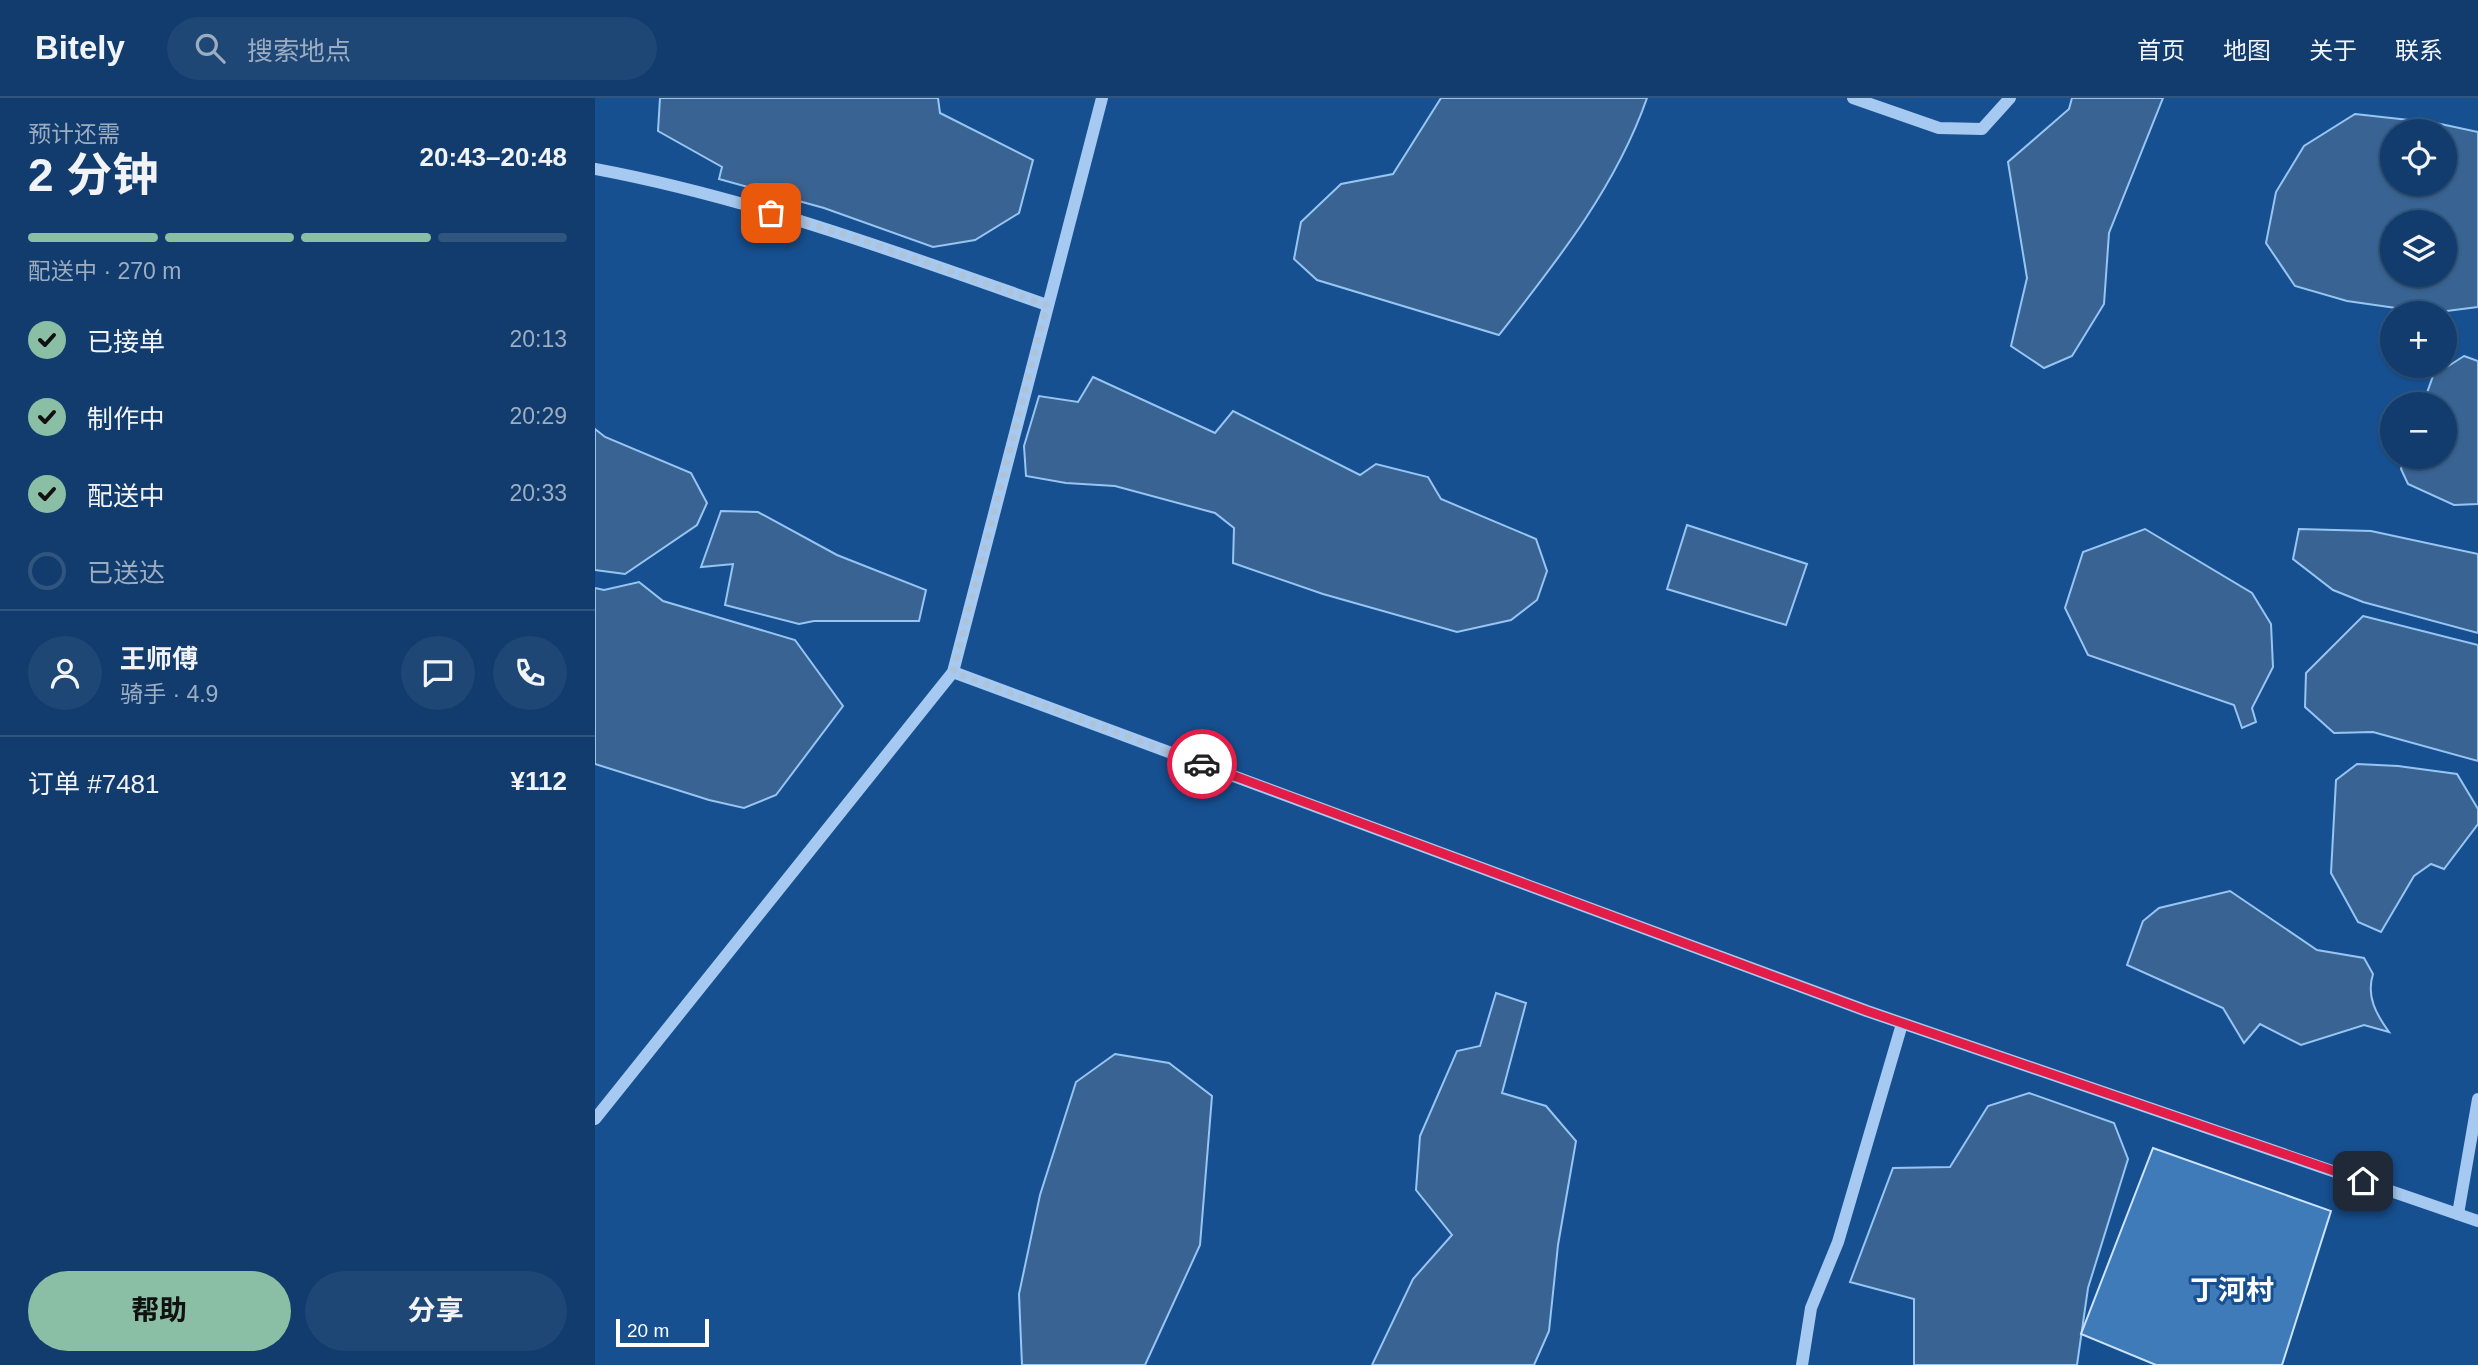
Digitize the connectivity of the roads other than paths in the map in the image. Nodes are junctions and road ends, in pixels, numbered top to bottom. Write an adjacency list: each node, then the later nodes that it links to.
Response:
1 (1102, 98): 5 (street)
2 (1853, 98): 3 (street)
3 (2010, 98)
4 (595, 169): 5 (street)
5 (1047, 305): 6 (street)
6 (953, 672): 7 (street); 9 (street)
7 (1902, 1024): 10 (street); 12 (street)
8 (2478, 1099): 10 (street)
9 (595, 1119)
10 (2458, 1214): 11 (street)
11 (2478, 1221)
12 (1802, 1365)

